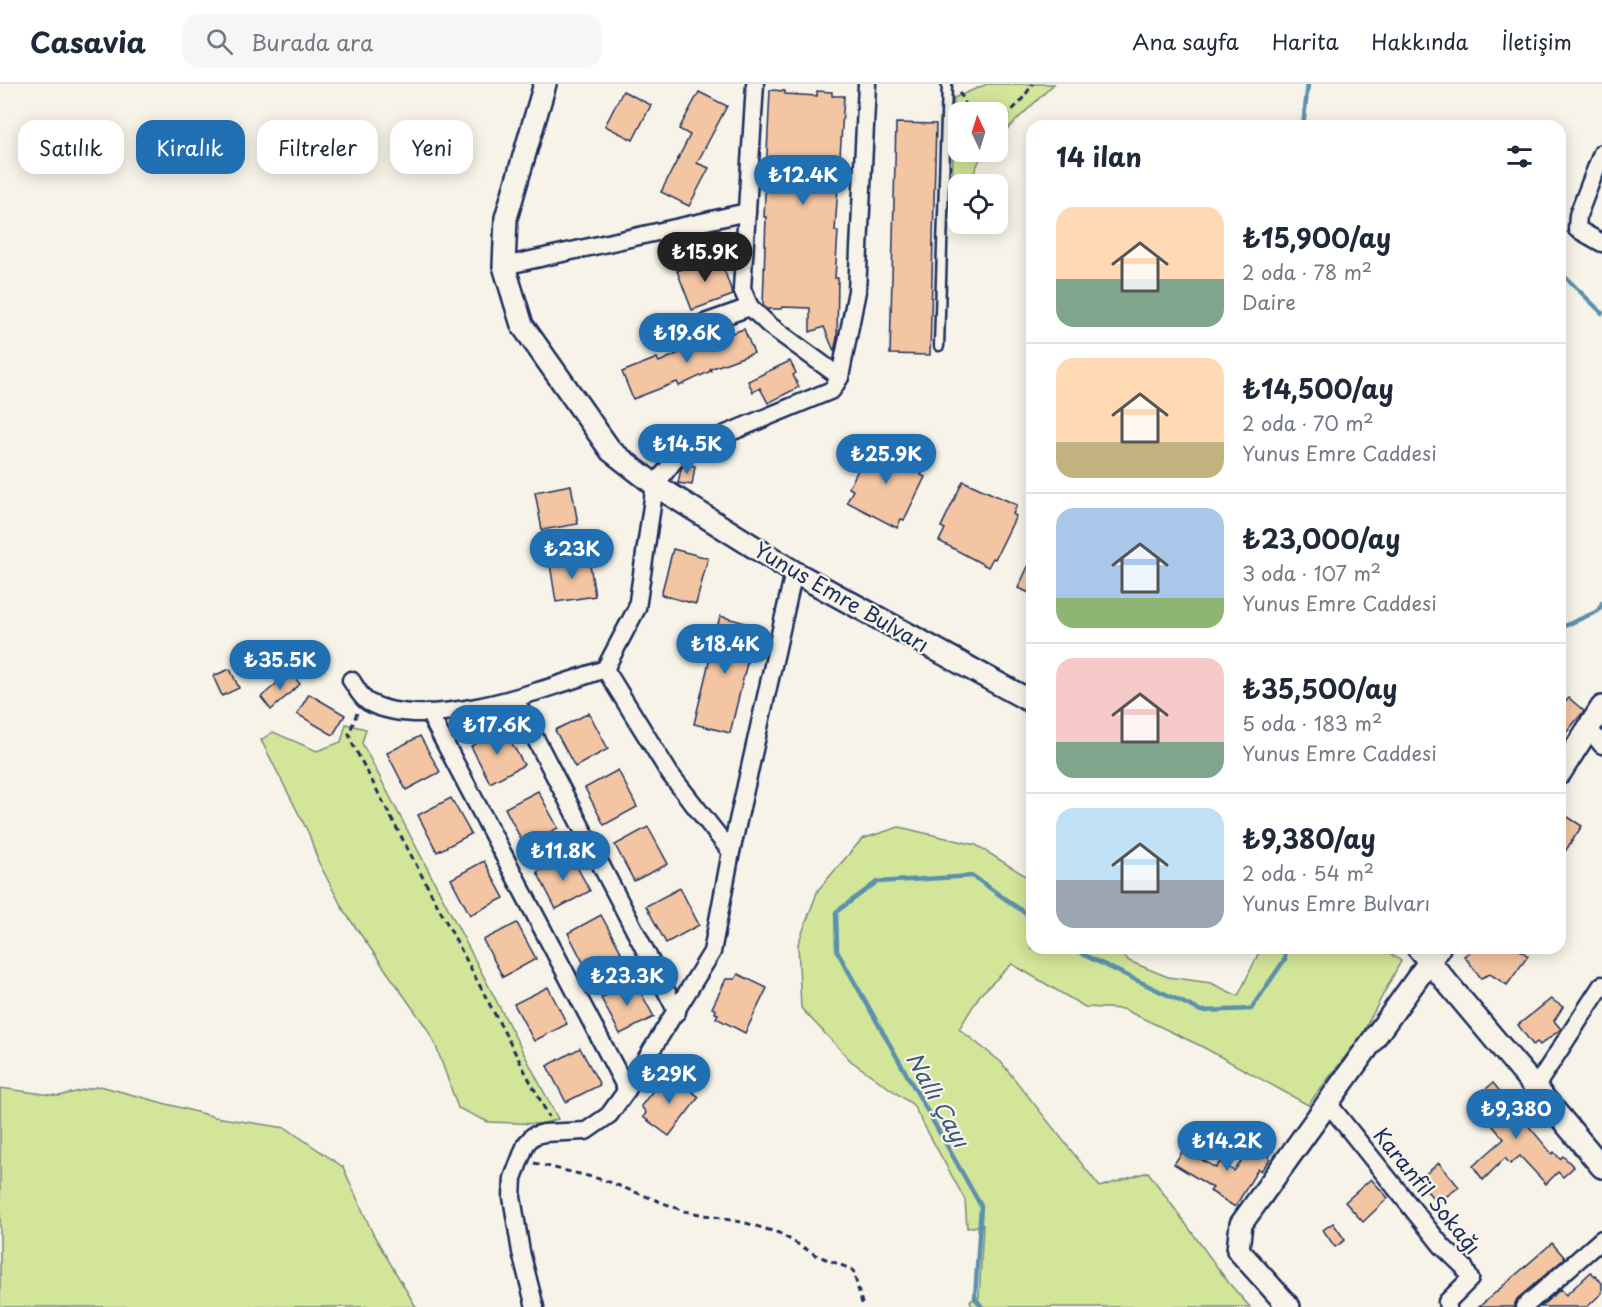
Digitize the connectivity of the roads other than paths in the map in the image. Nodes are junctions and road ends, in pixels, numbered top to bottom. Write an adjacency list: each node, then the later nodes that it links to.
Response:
1 (545, 84): 8 (street, Yunus Emre Bulvarı)
2 (755, 84): 6 (street)
3 (867, 84): 12 (street)
4 (947, 84): 11 (lane)
5 (1602, 153): 7 (street)
6 (747, 212): 8 (street); 9 (street)
7 (1602, 243)
8 (504, 266): 13 (street, Yunus Emre Bulvarı)
9 (750, 307): 10 (street); 12 (street)
10 (659, 339)
11 (939, 346)
12 (840, 377): 13 (street)
13 (655, 485): 14 (street, Yunus Emre Bulvarı); 15 (street)
14 (794, 572): 18 (street, Yunus Emre Bulvarı); 23 (street)
15 (605, 669): 17 (street); 23 (street)
16 (351, 680): 20 (street)
17 (515, 699): 20 (street); 27 (street)
18 (1026, 699)
19 (1602, 707): 21 (street)
20 (429, 713): 29 (street)
21 (1596, 737): 22 (street)
22 (1566, 767)
23 (731, 852): 27 (street)
24 (1428, 954): 30 (street)
25 (1431, 954): 28 (street)
26 (1602, 985): 28 (street)
27 (677, 1012): 29 (street)
28 (1536, 1086): 31 (street)
29 (627, 1090): 33 (street)
30 (1327, 1102): 34 (street); 35 (street, Karanfil Sokağı)
31 (1602, 1167)
32 (1602, 1239): 36 (street)
33 (535, 1307)
34 (1289, 1307)
35 (1448, 1307)
36 (1524, 1307)

